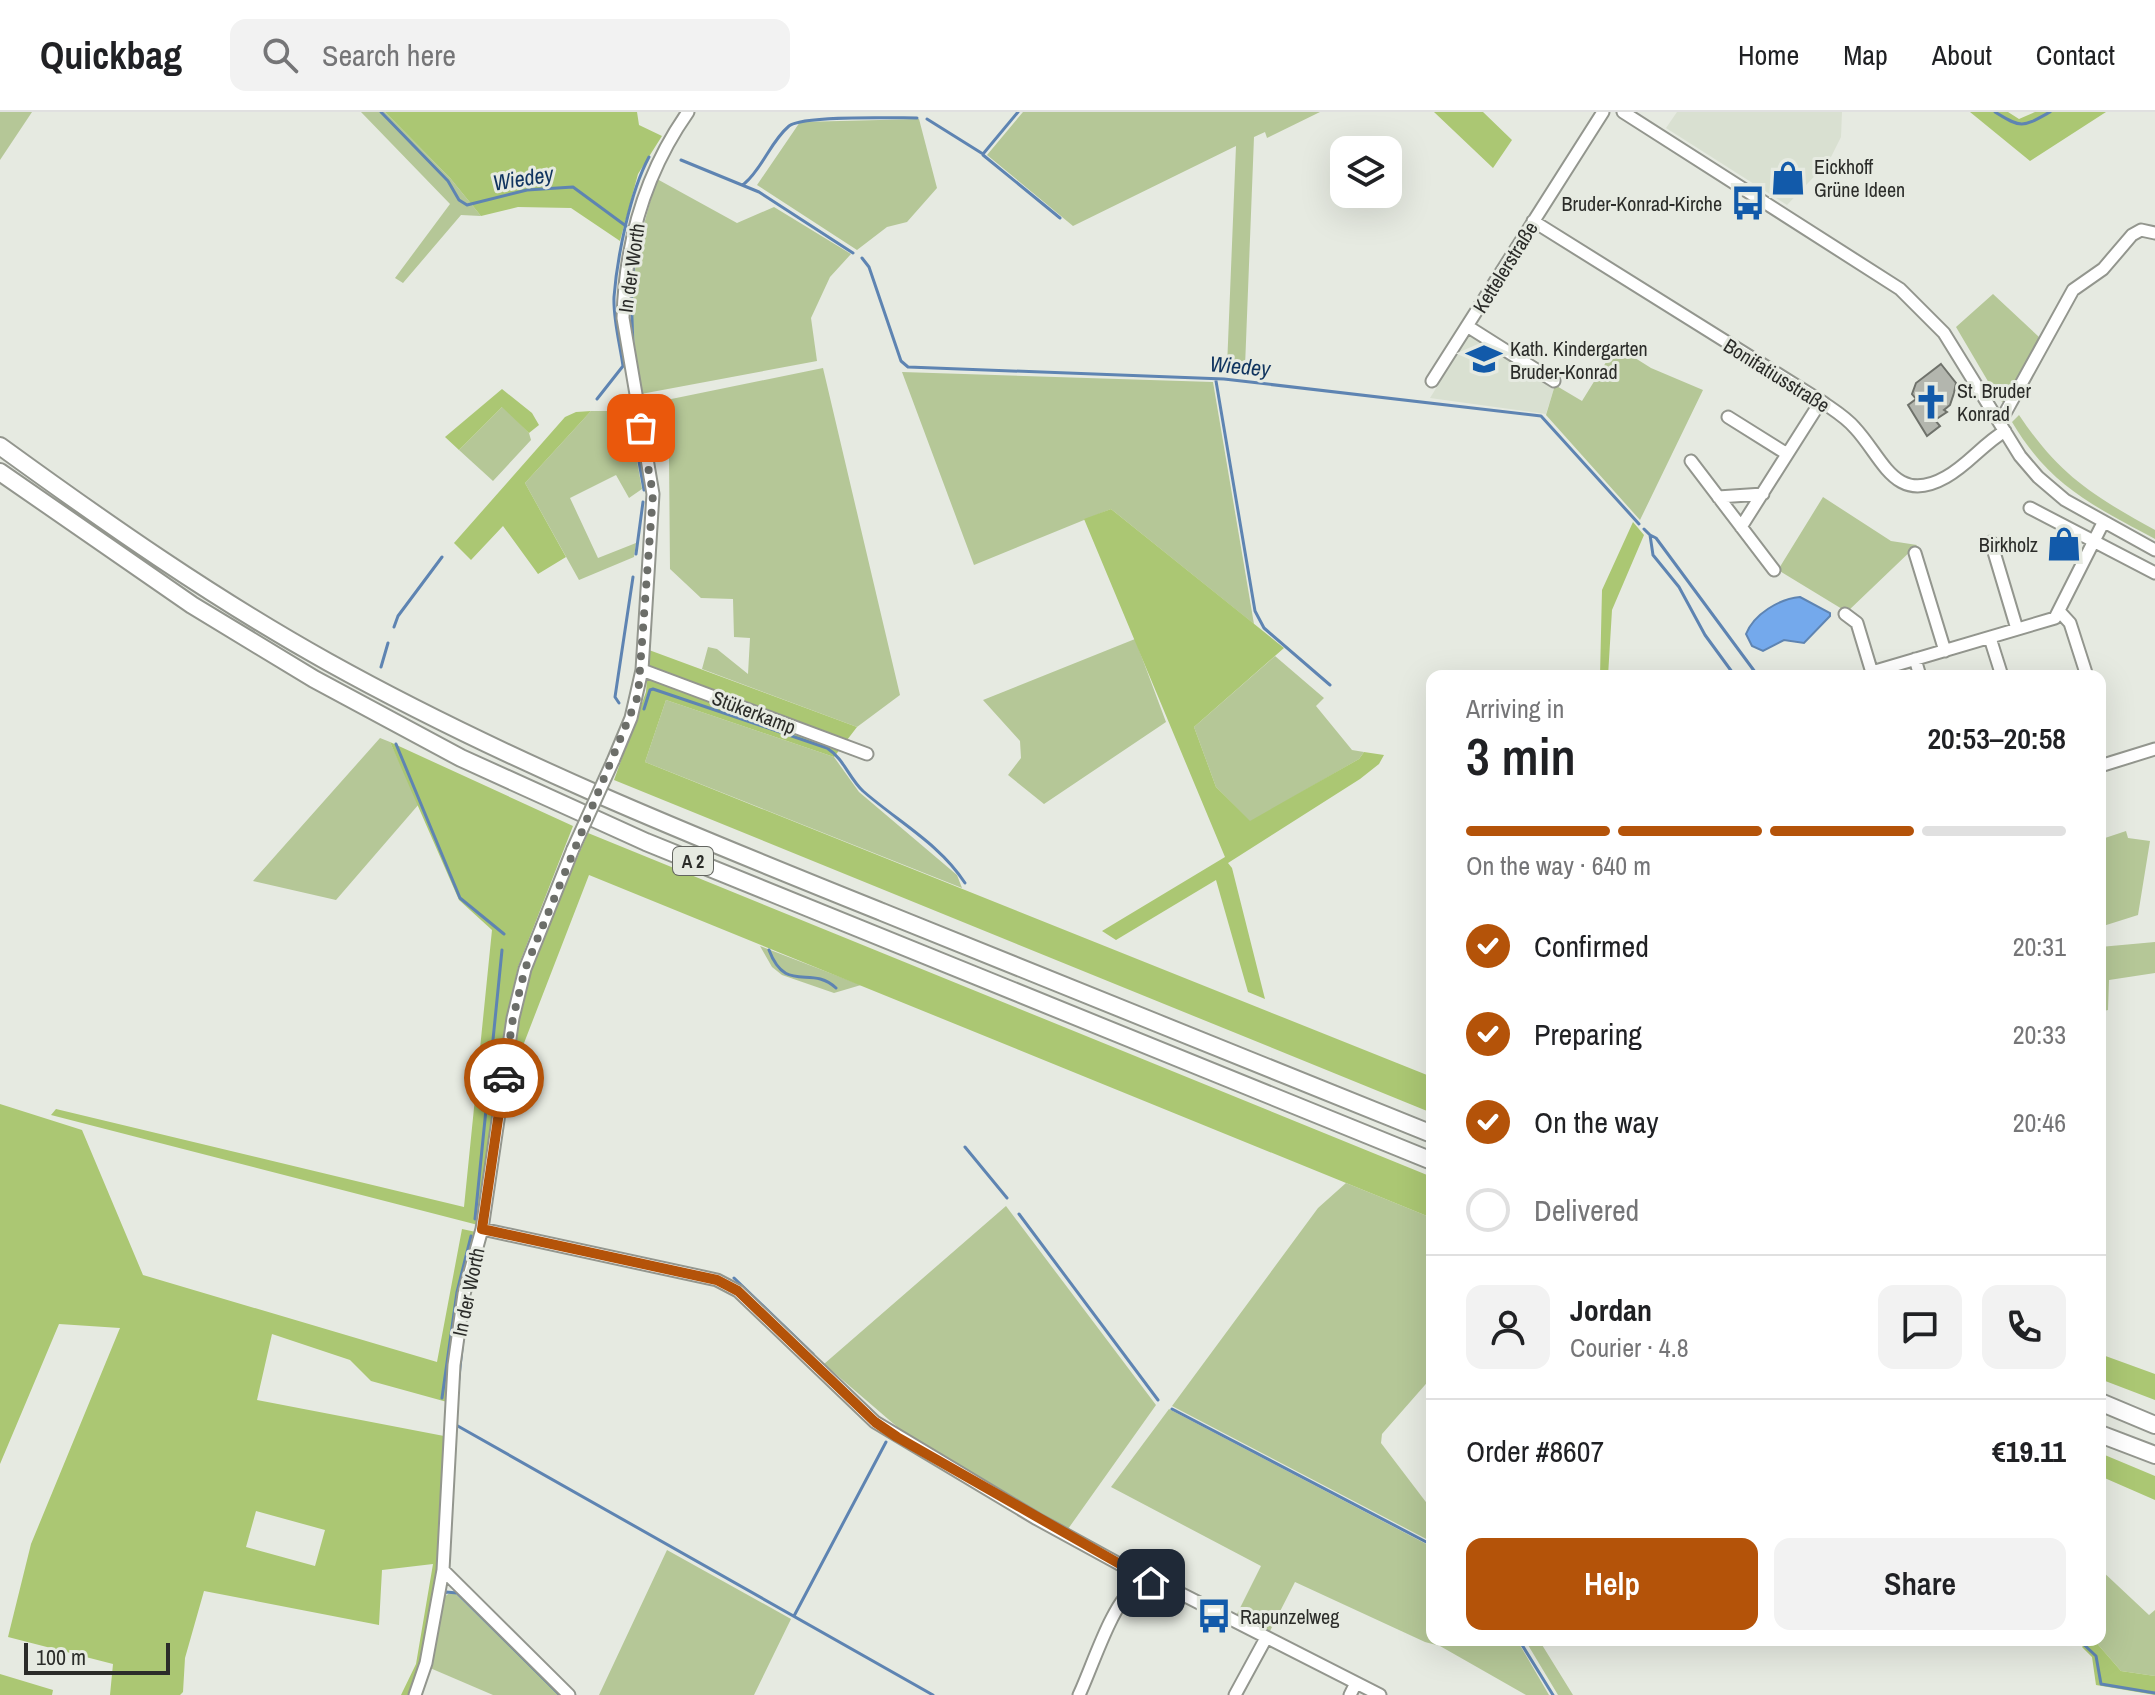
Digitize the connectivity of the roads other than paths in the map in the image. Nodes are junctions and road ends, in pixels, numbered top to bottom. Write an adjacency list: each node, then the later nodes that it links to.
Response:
1 (688, 112): 34 (street, In der Worth)
2 (1603, 112): 4 (street, Kettelerstraße)
3 (1623, 112): 11 (street)
4 (1533, 221): 6 (street, Kettelerstraße); 9 (street, Bonifatiusstraße)
5 (2155, 233): 11 (street)
6 (1467, 326): 7 (street, Kettelerstraße); 8 (street)
7 (1432, 381)
8 (1554, 381)
9 (1821, 401): 12 (street, Bonifatiusstraße); 14 (street)
10 (1728, 417): 14 (street)
11 (1997, 418): 12 (street)
12 (2005, 431): 20 (street)
13 (0, 446): 43 (highway, A 2)
14 (1787, 454): 17 (street)
15 (1691, 461): 18 (street)
16 (0, 472): 44 (highway, A 2)
17 (1763, 494): 18 (street); 21 (street)
18 (1718, 497): 21 (street)
19 (2030, 508): 22 (street)
20 (2103, 523): 22 (street); 24 (street)
21 (1741, 527): 26 (street)
22 (2093, 540): 27 (street); 28 (street)
23 (1991, 542): 30 (street)
24 (2155, 550)
25 (1915, 553): 32 (street)
26 (1774, 570)
27 (2155, 573)
28 (2059, 611): 30 (street); 39 (street)
29 (1845, 614): 35 (street)
30 (2017, 629): 31 (street)
31 (1990, 638): 32 (street); 38 (street)
32 (1945, 651): 33 (street)
33 (1915, 659): 36 (street); 37 (street)
34 (642, 670): 41 (street, Stükerkamp); 45 (street, In der Worth, bridge)
35 (1871, 670)
36 (1883, 670)
37 (1918, 670)
38 (2000, 670)
39 (2085, 670)
40 (2155, 749): 42 (street)
41 (867, 754)
42 (2106, 764)
43 (1426, 1132)
44 (1426, 1159)
45 (482, 1229): 50 (street, In der Worth); 51 (street)
46 (2106, 1405): 47 (highway)
47 (2155, 1425)
48 (2106, 1436): 49 (highway)
49 (2155, 1455)
50 (443, 1570): 54 (street, In der Worth); 55 (street)
51 (1141, 1585): 52 (street); 56 (street)
52 (1266, 1638): 53 (street); 57 (street)
53 (1356, 1683): 58 (street); 59 (street)
54 (415, 1695)
55 (569, 1695)
56 (1079, 1695)
57 (1235, 1695)
58 (1350, 1695)
59 (1380, 1695)

